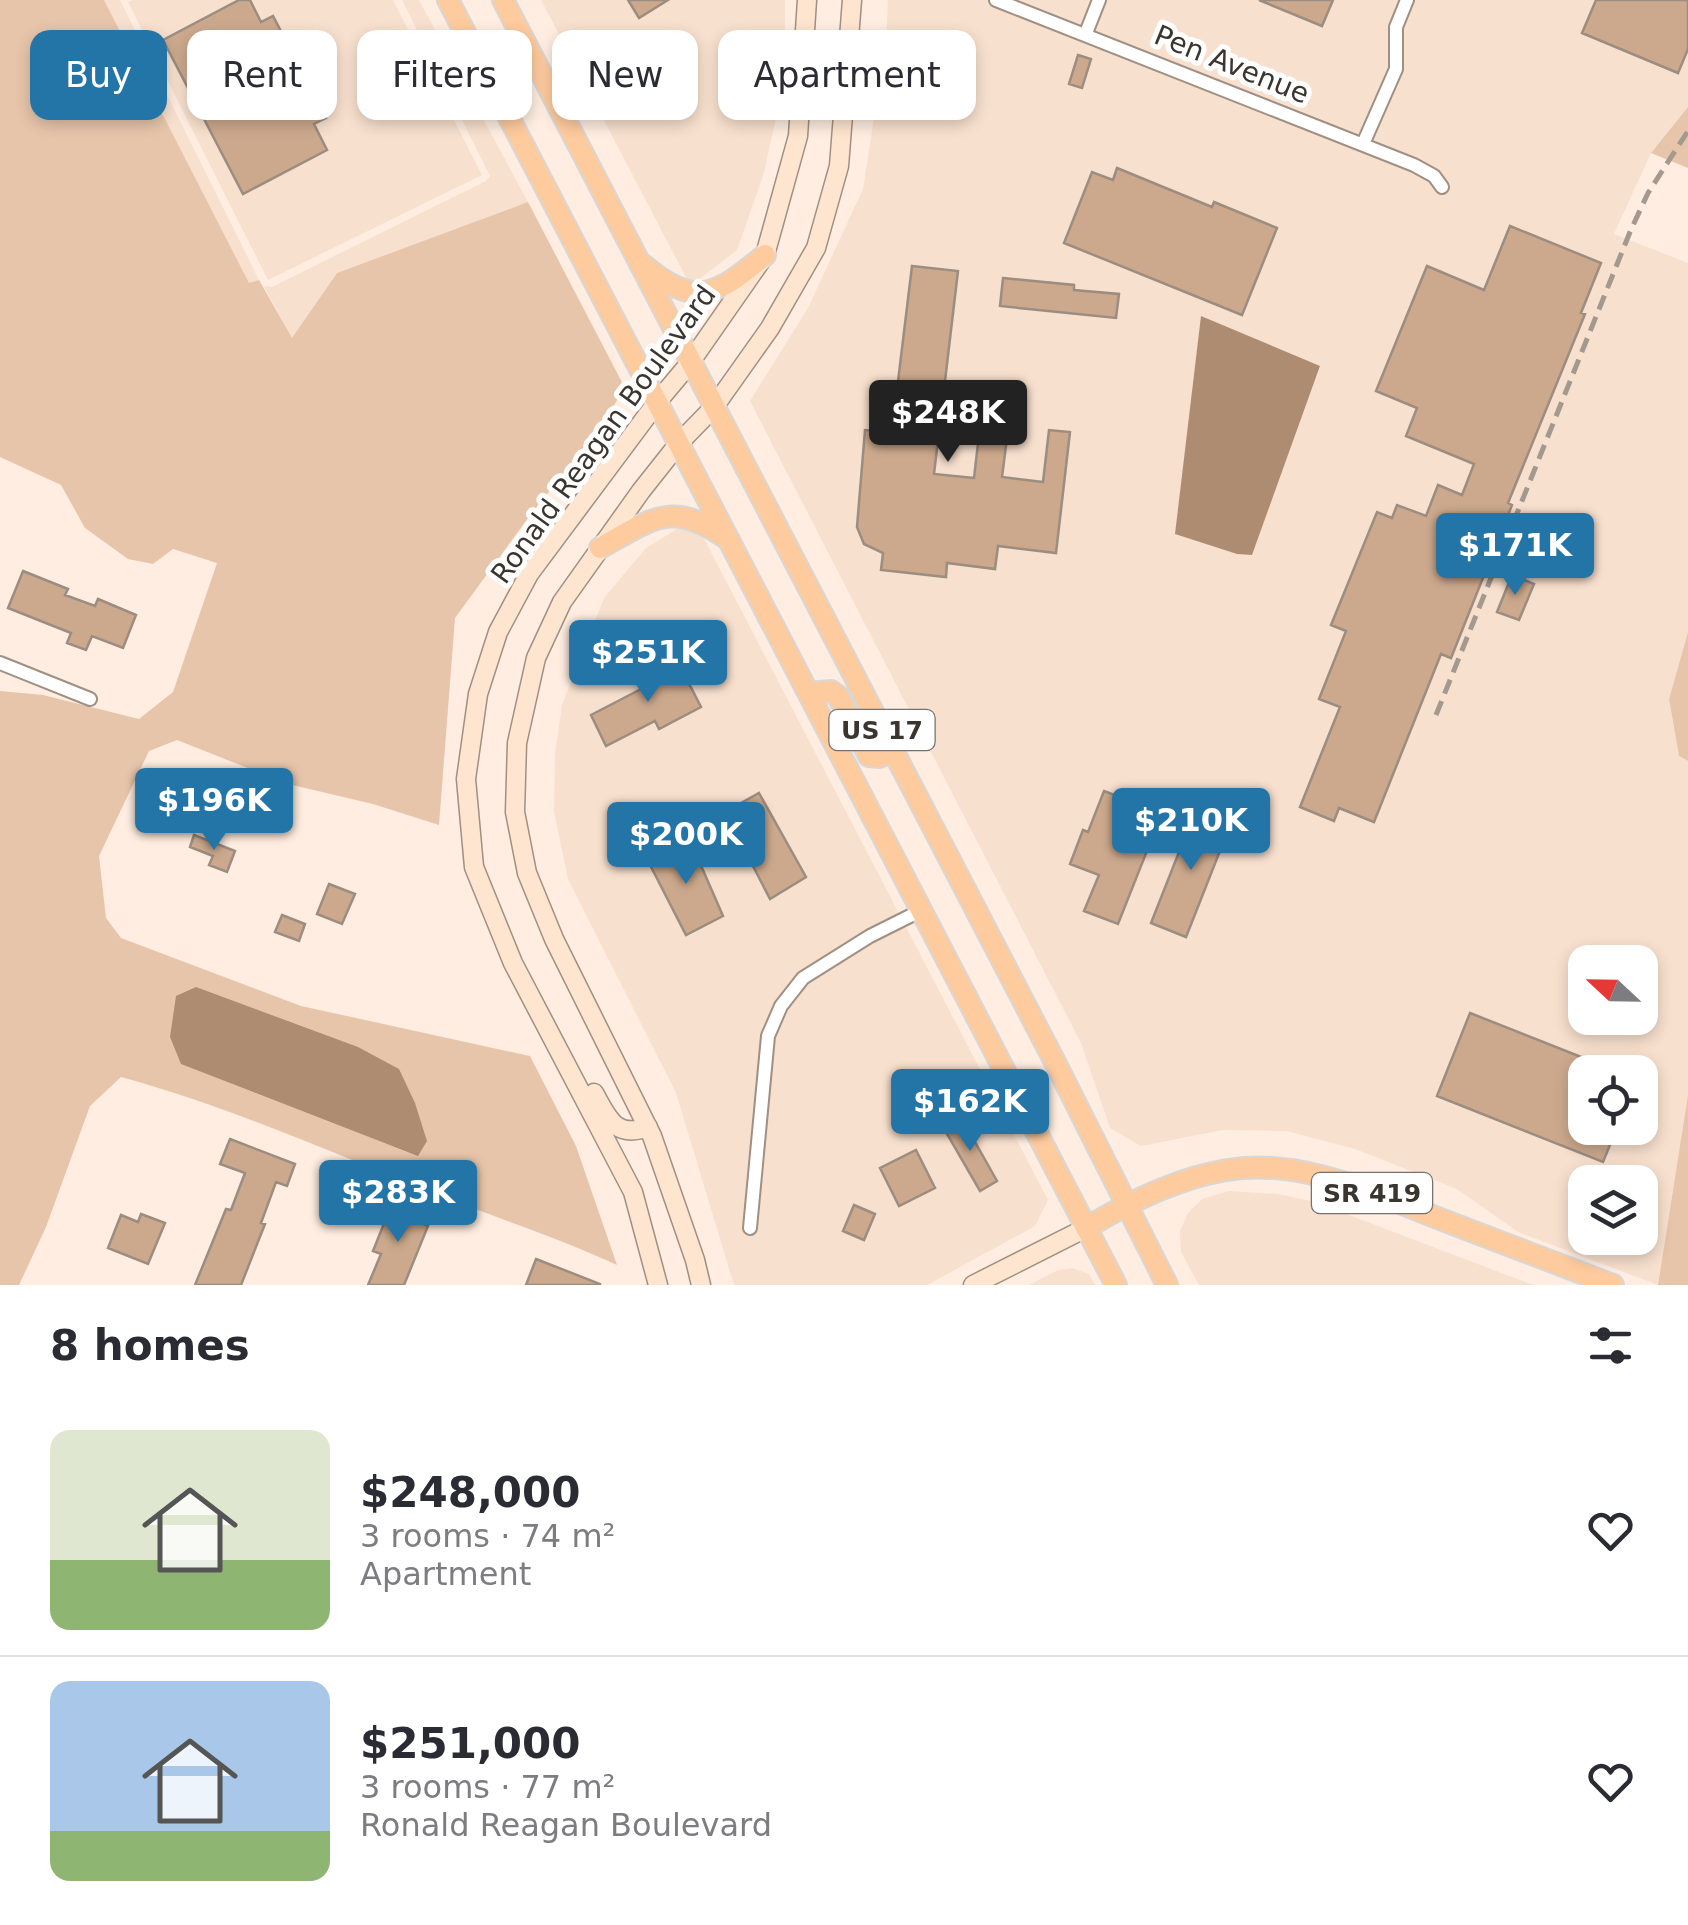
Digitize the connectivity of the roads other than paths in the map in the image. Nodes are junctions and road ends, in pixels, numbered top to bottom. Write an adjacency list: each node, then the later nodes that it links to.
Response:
1 (448, 0): 14 (main road, US 17)
2 (503, 0): 12 (main road, US 17)
3 (807, 0): 11 (main road, Ronald Reagan Boulevard)
4 (852, 0): 15 (main road)
5 (996, 0): 8 (street, Pen Avenue)
6 (1099, 0): 8 (street)
7 (1407, 0): 9 (street)
8 (1086, 33): 9 (street, Pen Avenue)
9 (1362, 144): 10 (street, Pen Avenue)
10 (1442, 186)
11 (764, 255): 12 (main road); 13 (main road, Ronald Reagan Boulevard)
12 (637, 260): 13 (main road, US 17)
13 (690, 364): 14 (main road, Ronald Reagan Boulevard); 15 (main road, US 17)
14 (658, 401): 16 (main road, US 17); 24 (main road, Ronald Reagan Boulevard)
15 (714, 407): 16 (main road); 22 (main road, US 17)
16 (679, 442): 17 (main road, US 17); 18 (main road)
17 (730, 540): 18 (main road); 20 (main road, US 17)
18 (600, 548): 25 (main road)
19 (0, 663): 21 (street)
20 (809, 692): 22 (main road); 23 (main road, US 17)
21 (90, 699)
22 (893, 752): 26 (main road, US 17)
23 (922, 910): 27 (street); 28 (main road, US 17)
24 (545, 1024): 25 (main road); 29 (main road, Ronald Reagan Boulevard)
25 (648, 1128): 30 (main road)
26 (1124, 1205): 28 (main road, SR 419); 33 (main road, US 17); 34 (main road, SR 419)
27 (750, 1228)
28 (1086, 1228): 31 (main road); 32 (main road, US 17)
29 (658, 1285)
30 (701, 1285)
31 (973, 1285)
32 (1116, 1285)
33 (1167, 1285)
34 (1613, 1285)

